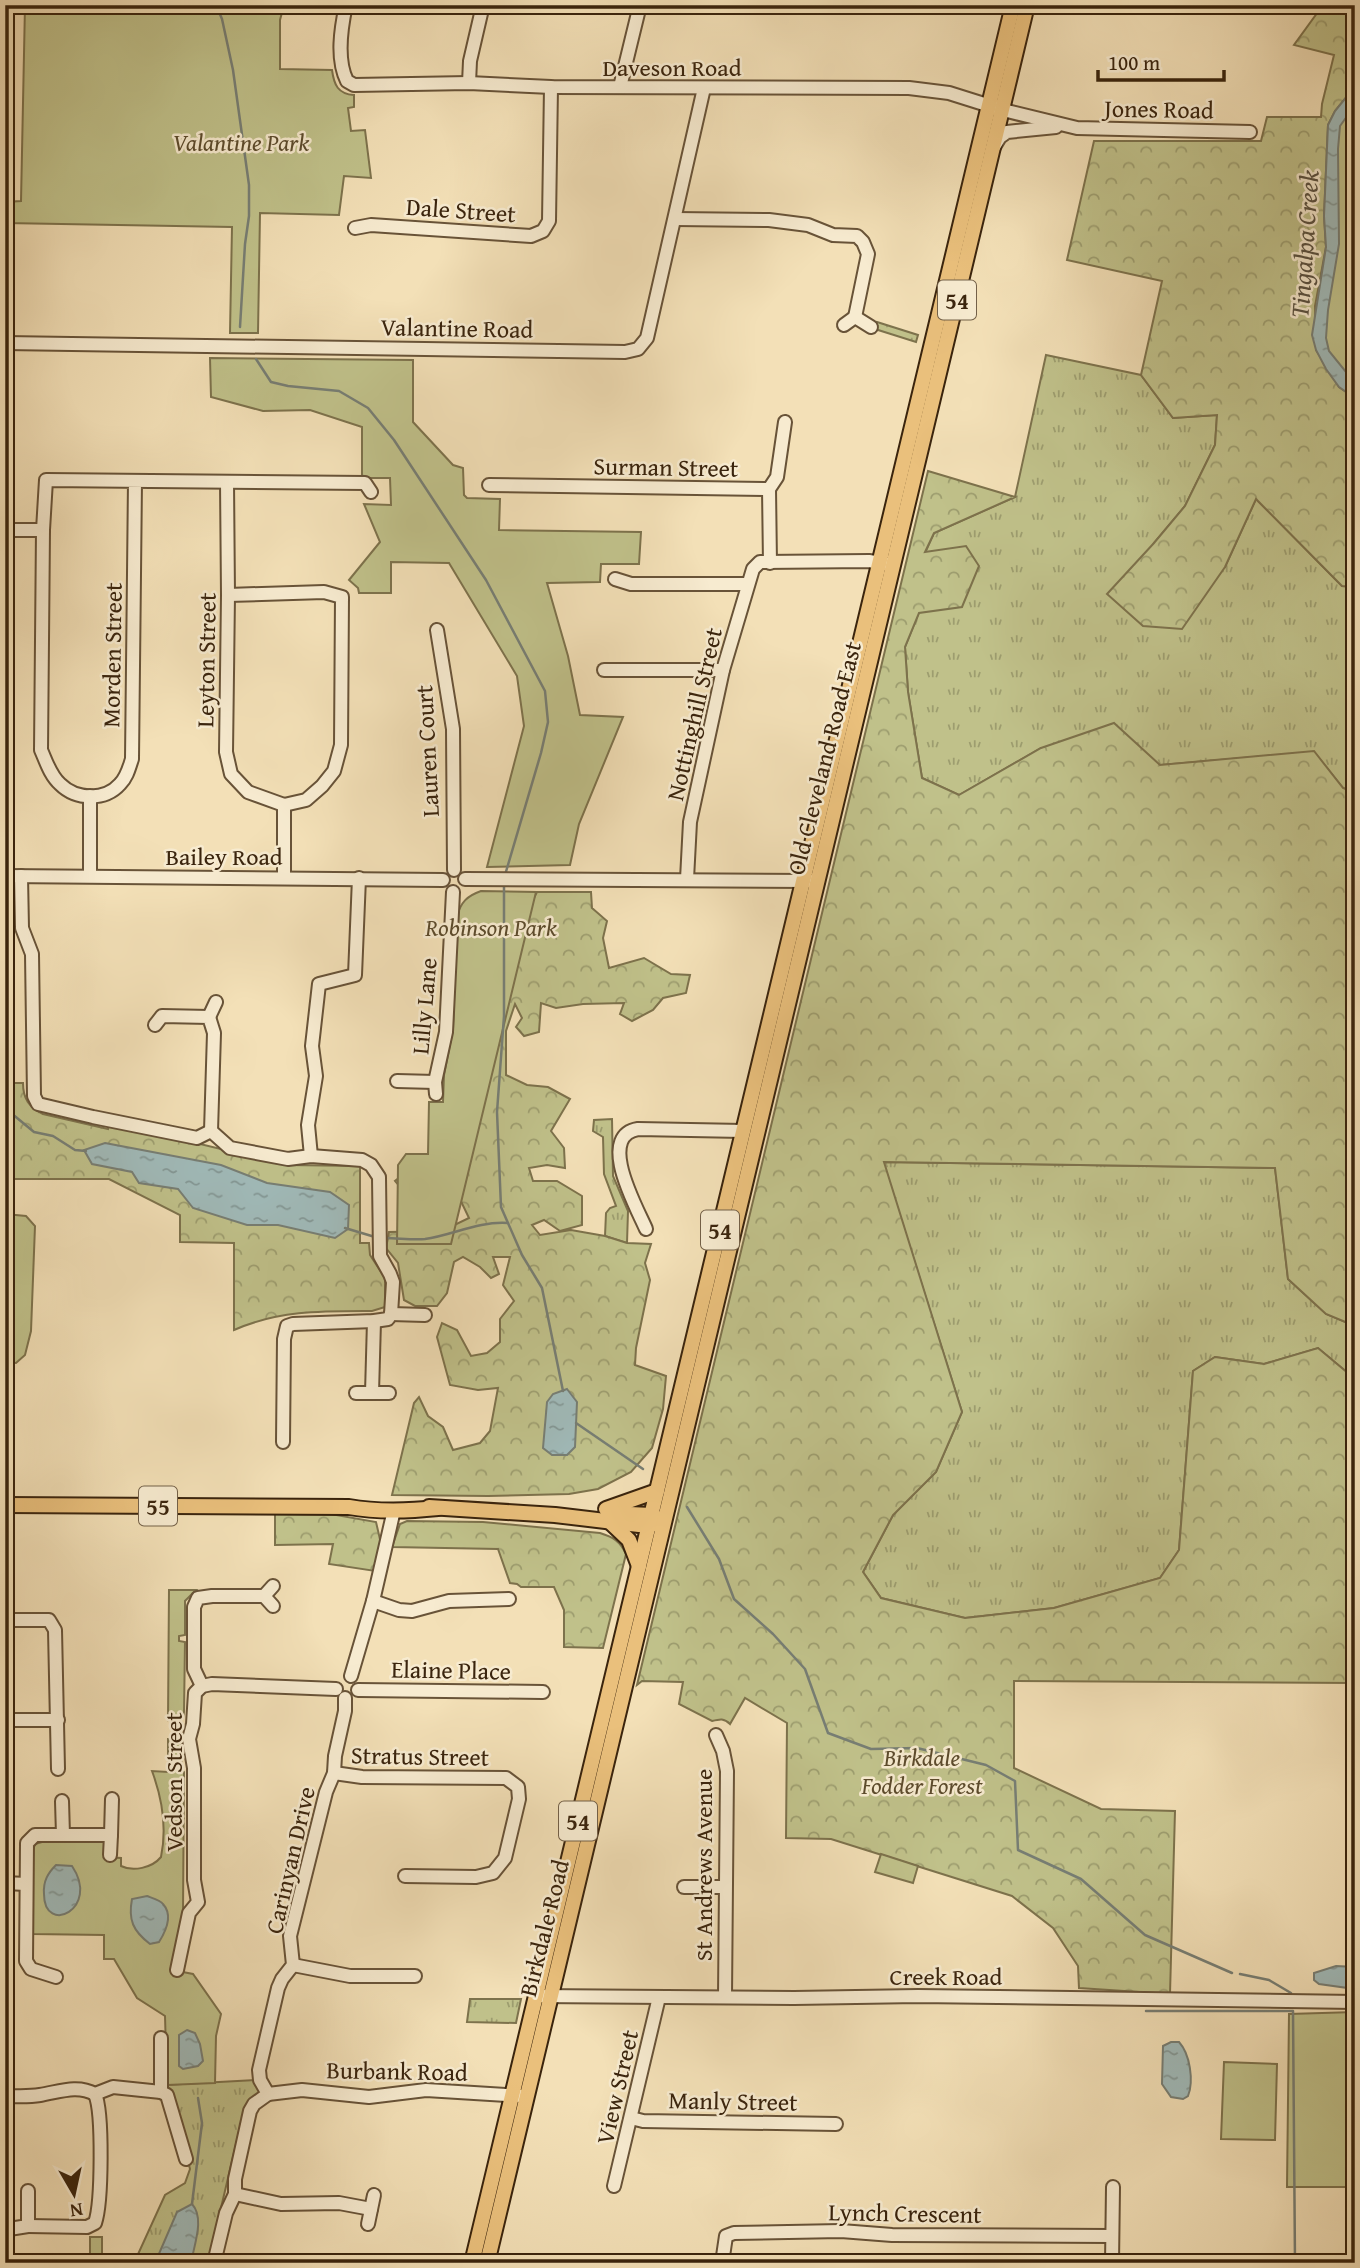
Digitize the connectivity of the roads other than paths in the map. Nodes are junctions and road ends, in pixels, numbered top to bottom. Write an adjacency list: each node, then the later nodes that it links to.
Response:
1 (346, 5): 6 (street, Daveson Road)
2 (483, 5): 6 (street)
3 (640, 5): 8 (street)
4 (1013, 5): 10 (main road, Old Cleveland Road East / 54)
5 (1027, 5): 10 (main road, Old Cleveland Road East / 54)
6 (469, 83): 7 (street, Daveson Road)
7 (551, 87): 8 (street, Daveson Road); 15 (street, Dale Street)
8 (620, 88): 9 (street, Daveson Road)
9 (704, 88): 10 (street, Daveson Road); 14 (street, Valantine Road)
10 (996, 107): 11 (street, Jones Road); 13 (main road, Old Cleveland Road East / 54); 27 (main road, Old Cleveland Road East / 54)
11 (1067, 126): 12 (street, Jones Road); 13 (street, Jones Road)
12 (1250, 132)
13 (993, 149): 27 (main road, Old Cleveland Road East / 54)
14 (675, 219): 16 (street); 17 (street, Valantine Road)
15 (355, 228)
16 (871, 327)
17 (5, 343)
18 (785, 422): 22 (street)
19 (135, 481): 20 (street); 25 (street); 34 (street, Morden Street)
20 (227, 482): 23 (street); 30 (street, Leyton Street)
21 (489, 485): 22 (street, Surman Street)
22 (769, 489): 26 (street, Surman Street)
23 (371, 492)
24 (5, 530): 25 (street)
25 (43, 530): 34 (street)
26 (765, 563): 27 (street); 29 (street, Nottinghill Street)
27 (886, 564): 45 (main road, Old Cleveland Road East / 54)
28 (615, 579): 29 (street)
29 (748, 584): 33 (street, Nottinghill Street)
30 (228, 595): 35 (street, Leyton Street); 35 (street)
31 (437, 630): 36 (street, Lauren Court)
32 (604, 670): 33 (street)
33 (723, 670): 43 (street, Nottinghill Street)
34 (85, 796): 39 (street)
35 (284, 805): 40 (street)
36 (454, 870): 42 (street); 44 (street)
37 (5, 876): 38 (street, Bailey Road)
38 (21, 876): 39 (street, Bailey Road); 51 (street)
39 (90, 876): 40 (street, Bailey Road)
40 (284, 877): 41 (street, Bailey Road)
41 (359, 878): 44 (street, Bailey Road); 53 (street)
42 (465, 879): 43 (street); 46 (street)
43 (687, 879): 45 (street)
44 (443, 880): 46 (street)
45 (810, 881): 52 (main road, Old Cleveland Road East / 54); 69 (main road, Old Cleveland Road East / 54)
46 (453, 892): 50 (street, Lilly Lane)
47 (216, 1002): 49 (street)
48 (157, 1015): 49 (street)
49 (209, 1017): 51 (street)
50 (397, 1081)
51 (211, 1131): 53 (street)
52 (743, 1131): 54 (street); 62 (main road, Old Cleveland Road East / 54)
53 (311, 1156): 55 (street)
54 (646, 1229)
55 (391, 1314): 56 (street); 57 (street)
56 (425, 1315)
57 (374, 1321): 59 (street); 61 (street)
58 (356, 1393): 59 (street)
59 (372, 1393): 60 (street)
60 (389, 1393)
61 (283, 1441)
62 (657, 1491): 67 (main road); 69 (main road, Old Cleveland Road East / 54)
63 (5, 1505): 64 (main road, 55)
64 (349, 1507): 65 (main road, 55); 66 (main road, 55)
65 (438, 1508): 66 (main road, 55); 68 (main road, 55)
66 (394, 1510): 74 (street)
67 (597, 1512): 68 (main road, 55); 69 (main road, 55)
68 (555, 1515): 70 (main road, 55)
69 (655, 1521): 70 (main road, 55); 71 (main road, Birkdale Road / 54); 100 (main road, Birkdale Road / 54)
70 (610, 1522): 71 (main road)
71 (639, 1567): 100 (main road, Birkdale Road / 54)
72 (270, 1596): 77 (street)
73 (509, 1599): 74 (street)
74 (373, 1601): 76 (street)
75 (5, 1620): 82 (street)
76 (351, 1676): 78 (street); 80 (street)
77 (202, 1686): 80 (street, Vedson Street); 97 (street, Vedson Street)
78 (358, 1690): 79 (street, Elaine Place); 80 (street)
79 (543, 1692)
80 (341, 1693): 85 (street, Carinyan Drive)
81 (5, 1720): 82 (street)
82 (58, 1720): 84 (street)
83 (716, 1735): 95 (street, St Andrews Avenue)
84 (58, 1769)
85 (334, 1773): 91 (street, Stratus Street); 96 (street, Carinyan Drive)
86 (112, 1799): 89 (street)
87 (62, 1801): 88 (street)
88 (63, 1835): 89 (street); 93 (street)
89 (111, 1835): 90 (street)
90 (110, 1855)
91 (405, 1876)
92 (5, 1883): 93 (street)
93 (26, 1884): 99 (street)
94 (684, 1887): 95 (street)
95 (725, 1887): 102 (street, St Andrews Avenue)
96 (293, 1965): 98 (street); 107 (street, Carinyan Drive)
97 (177, 1969)
98 (415, 1976)
99 (56, 1977)
100 (544, 1996): 101 (street, Creek Road); 109 (main road, Birkdale Road / 54)
101 (659, 1997): 102 (street, Creek Road); 110 (street, View Street)
102 (724, 1997): 103 (street, Creek Road)
103 (1355, 2003)
104 (161, 2038): 105 (street)
105 (161, 2092): 106 (street); 112 (street)
106 (96, 2094): 108 (street); 120 (street)
107 (268, 2094): 109 (street, Burbank Road); 116 (street)
108 (5, 2096)
109 (520, 2096): 124 (main road, Birkdale Road / 54); 125 (main road, Birkdale Road / 54)
110 (631, 2118): 111 (street, Manly Street); 113 (street, View Street)
111 (836, 2124)
112 (186, 2159)
113 (614, 2186)
114 (1113, 2187): 122 (street)
115 (28, 2191): 120 (street)
116 (235, 2194): 118 (street); 123 (street)
117 (374, 2195): 118 (street)
118 (370, 2209): 119 (street)
119 (368, 2224)
120 (28, 2227): 121 (street)
121 (9, 2229)
122 (1112, 2235): 126 (street, Lynch Crescent); 127 (street)
123 (214, 2263)
124 (472, 2263)
125 (487, 2263)
126 (722, 2263)
127 (1112, 2263)

